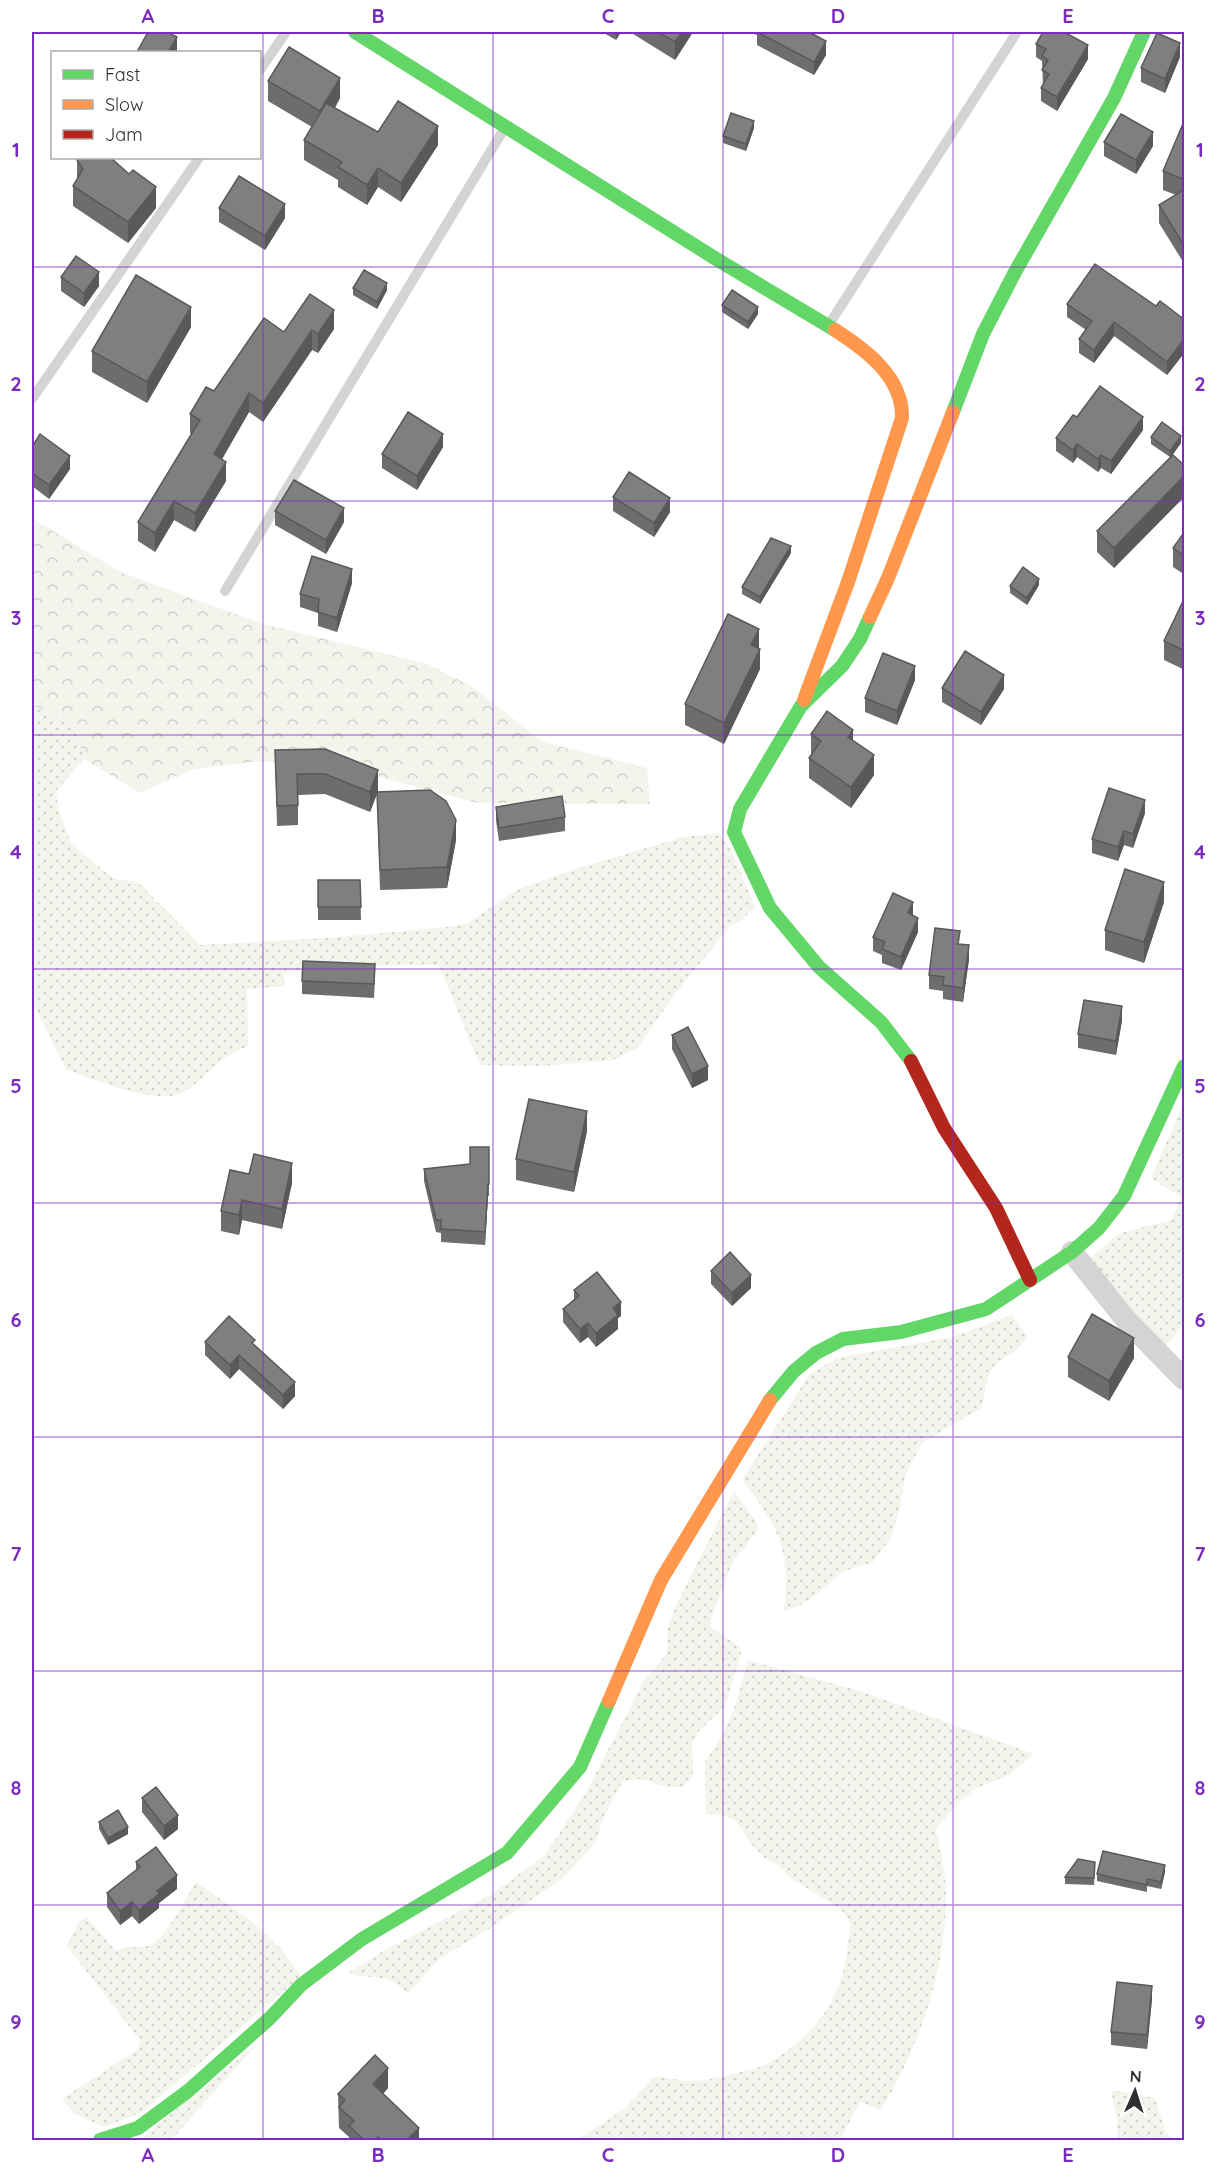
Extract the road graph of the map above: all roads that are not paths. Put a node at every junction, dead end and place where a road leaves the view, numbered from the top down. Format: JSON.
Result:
{"nodes":[{"id":1,"x":286,"y":32,"type":"edge"},
{"id":2,"x":355,"y":32,"type":"edge"},
{"id":3,"x":1017,"y":32,"type":"edge"},
{"id":4,"x":1144,"y":32,"type":"edge"},
{"id":5,"x":261,"y":69,"type":"edge"},
{"id":6,"x":505,"y":126,"type":"junction"},
{"id":7,"x":198,"y":159,"type":"edge"},
{"id":8,"x":829,"y":326,"type":"junction"},
{"id":9,"x":32,"y":399,"type":"edge"},
{"id":10,"x":225,"y":591,"type":"dead end"},
{"id":11,"x":801,"y":706,"type":"junction"},
{"id":12,"x":1185,"y":1066,"type":"edge"},
{"id":13,"x":1072,"y":1252,"type":"junction"},
{"id":14,"x":1030,"y":1280,"type":"junction"},
{"id":15,"x":1185,"y":1378,"type":"edge"},
{"id":16,"x":100,"y":2140,"type":"edge"}],
"edges":[{"from":1,"to":5,"type":"lane"},
{"from":2,"to":6,"type":"street"},
{"from":3,"to":8,"type":"lane"},
{"from":4,"to":11,"type":"street"},
{"from":6,"to":8,"type":"street"},
{"from":6,"to":10,"type":"lane"},
{"from":7,"to":9,"type":"lane"},
{"from":8,"to":11,"type":"street"},
{"from":11,"to":14,"type":"street"},
{"from":12,"to":13,"type":"street"},
{"from":13,"to":14,"type":"street"},
{"from":13,"to":15,"type":"street"},
{"from":14,"to":16,"type":"street"}]}
